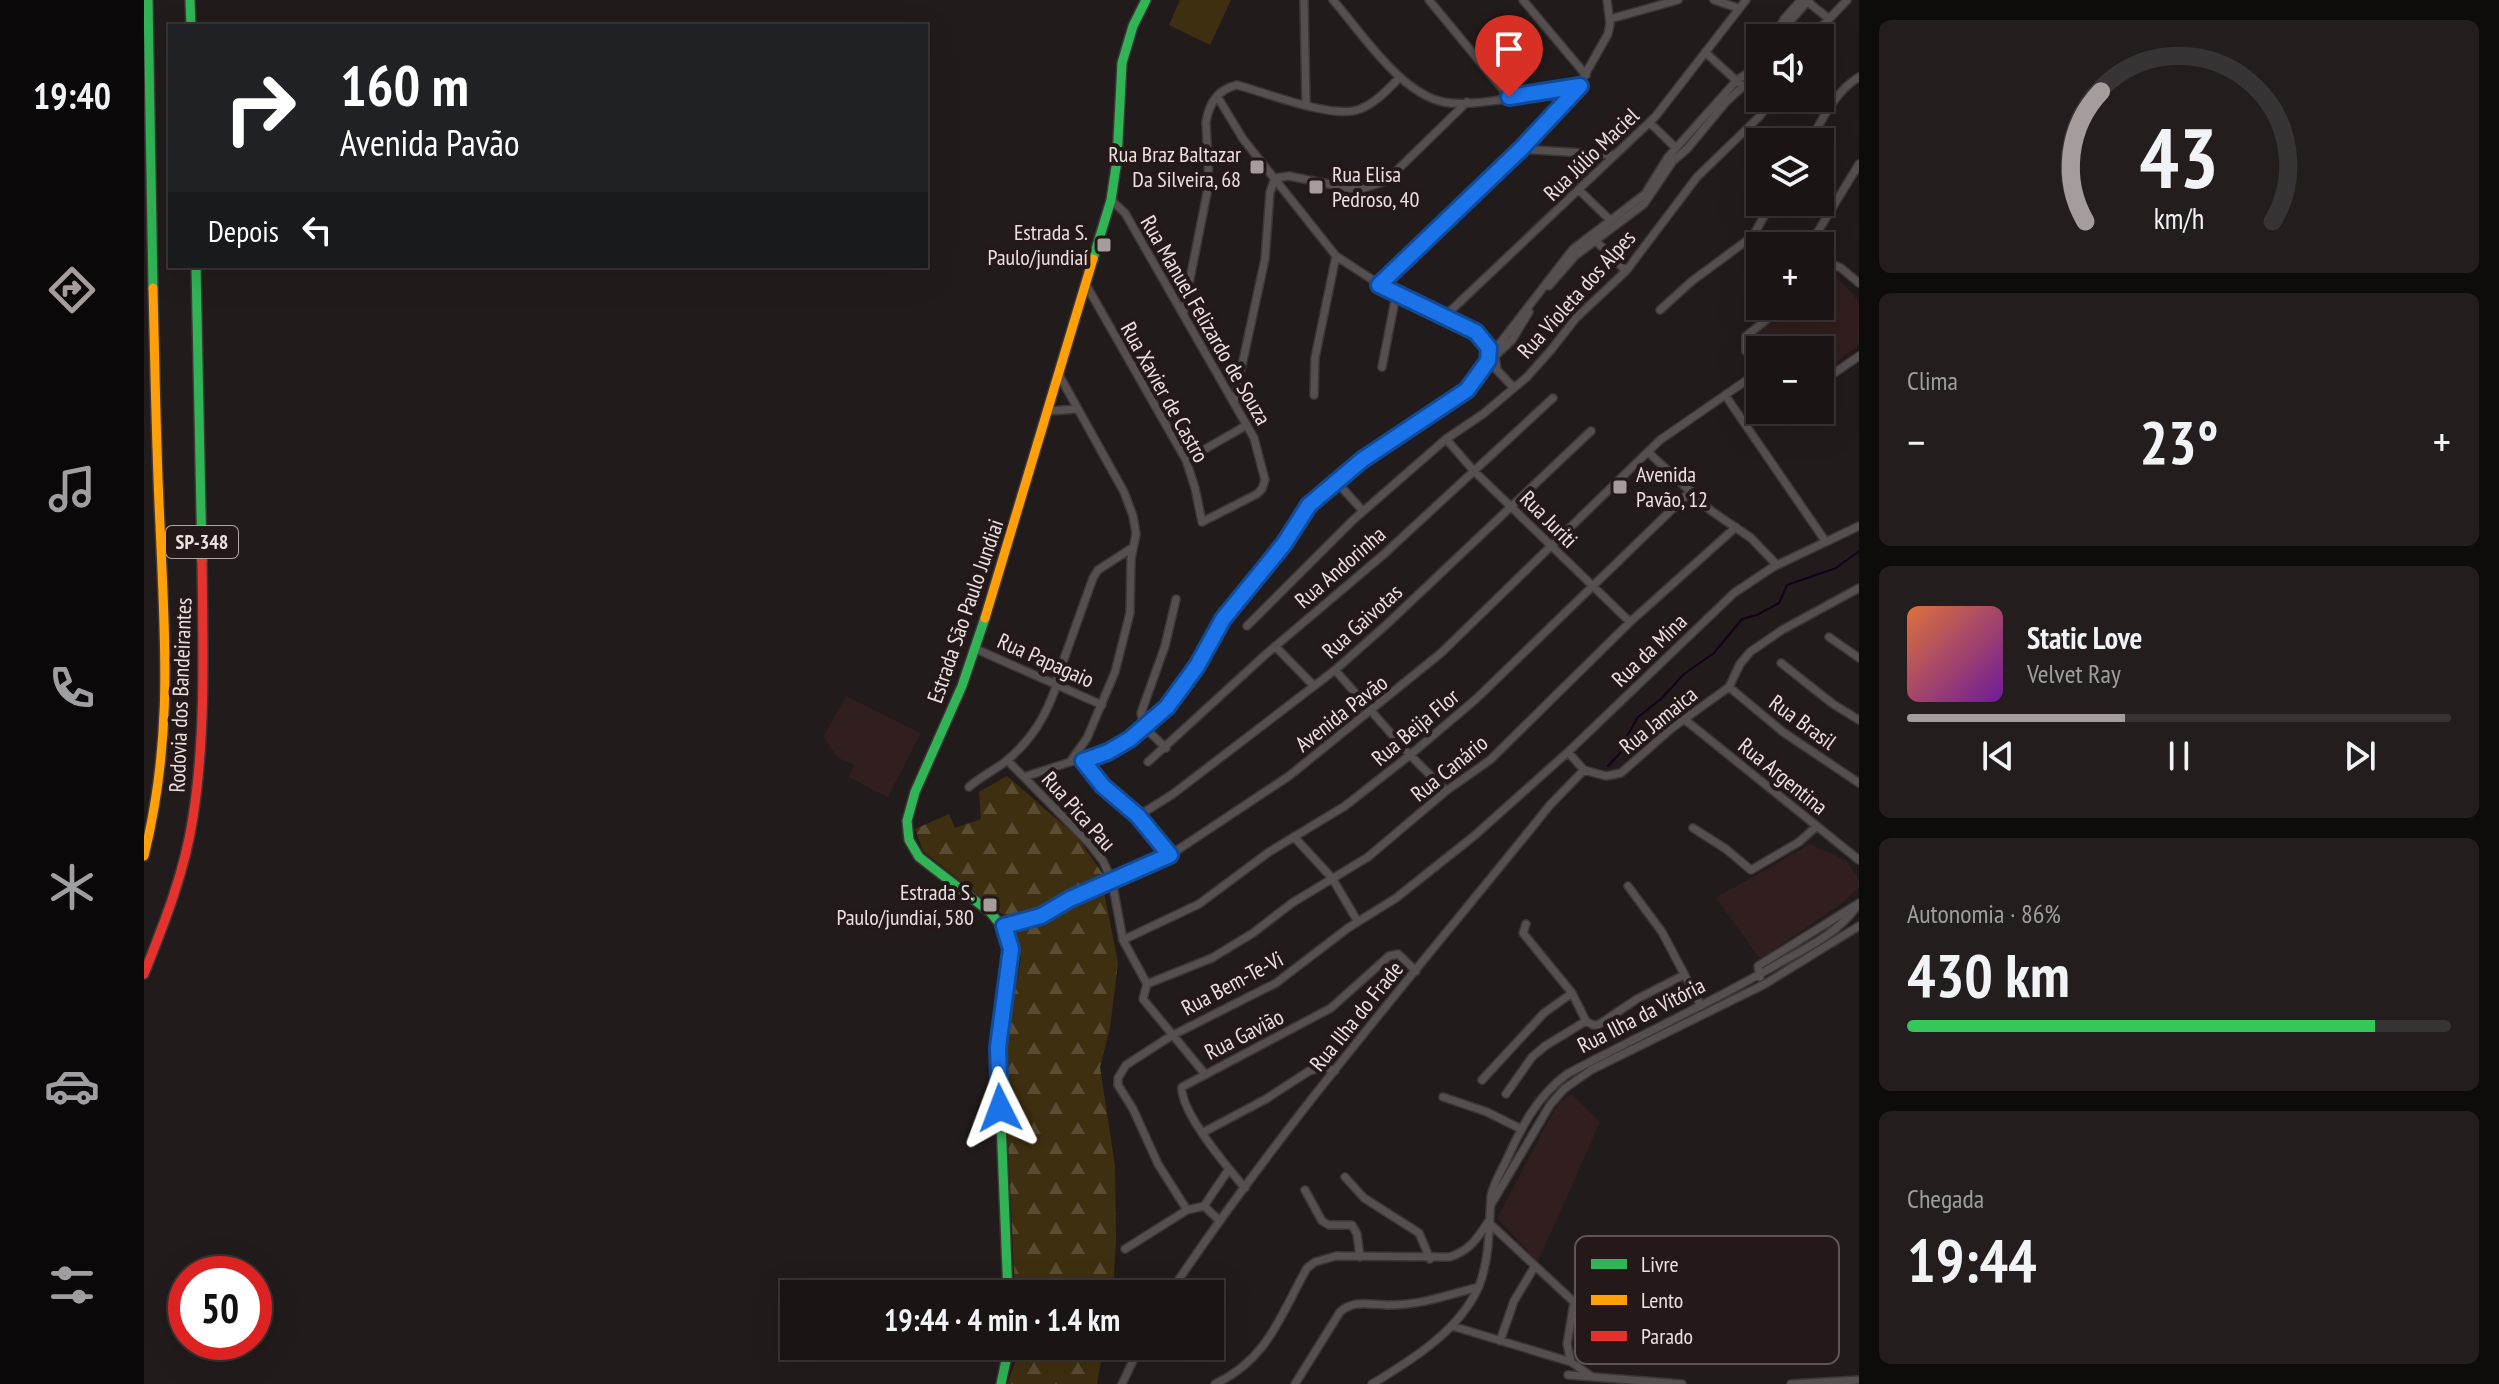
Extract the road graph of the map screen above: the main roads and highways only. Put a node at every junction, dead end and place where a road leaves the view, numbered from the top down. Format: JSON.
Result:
{"nodes":[{"id":1,"x":148,"y":0,"type":"edge"},
{"id":2,"x":190,"y":0,"type":"edge"},
{"id":3,"x":1146,"y":0,"type":"edge"},
{"id":4,"x":191,"y":24,"type":"edge"},
{"id":5,"x":196,"y":268,"type":"edge"},
{"id":6,"x":144,"y":856,"type":"edge"},
{"id":7,"x":144,"y":974,"type":"edge"},
{"id":8,"x":1008,"y":1280,"type":"edge"},
{"id":9,"x":1006,"y":1360,"type":"edge"},
{"id":10,"x":1001,"y":1384,"type":"edge"}],
"edges":[{"from":1,"to":6,"type":"main road","name":"Rodovia dos Bandeirantes","number":"SP-348"},
{"from":2,"to":4,"type":"main road"},
{"from":3,"to":8,"type":"main road","name":"Estrada São Paulo Jundiai"},
{"from":5,"to":7,"type":"main road","name":"Rodovia dos Bandeirantes","number":"SP-348"},
{"from":9,"to":10,"type":"main road"}]}
